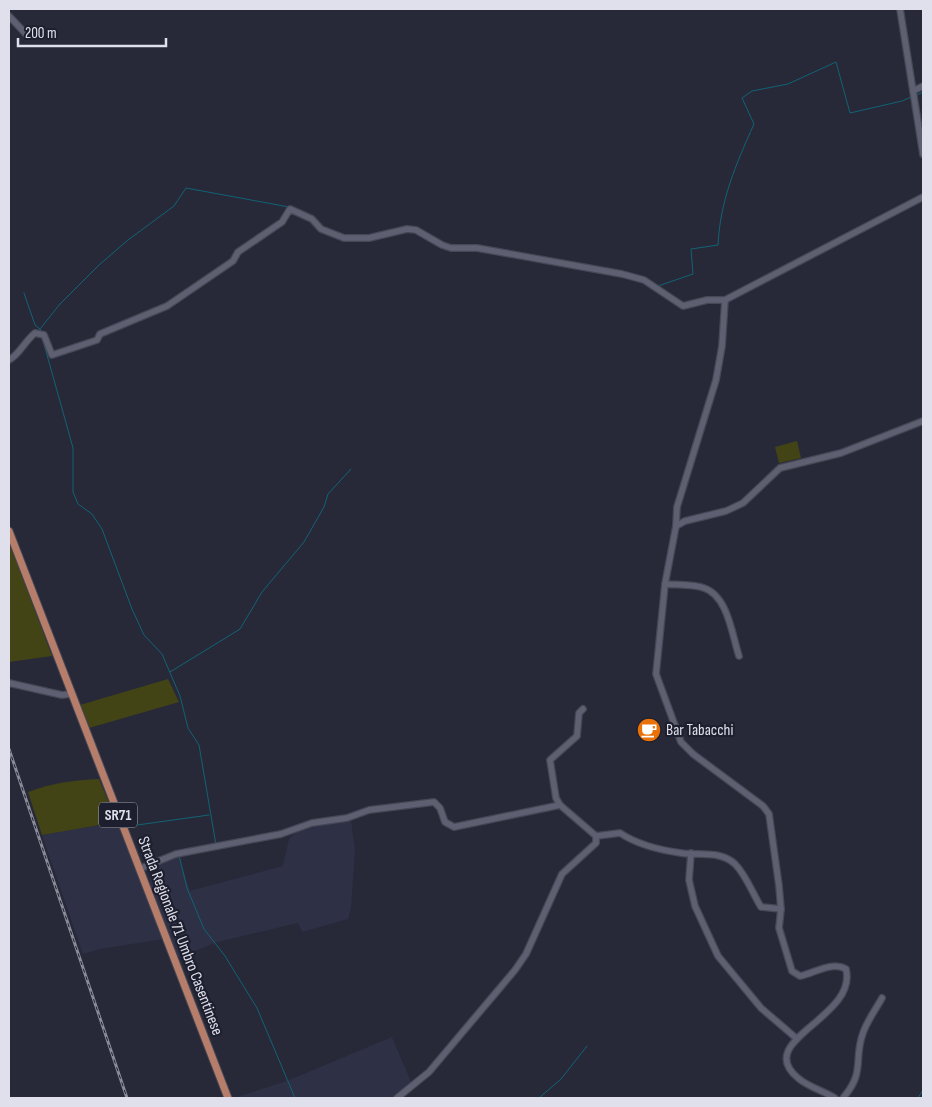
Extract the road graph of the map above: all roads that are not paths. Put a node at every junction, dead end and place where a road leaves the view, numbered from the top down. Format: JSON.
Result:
{"nodes":[{"id":1,"x":900,"y":9,"type":"edge"},
{"id":2,"x":9,"y":16,"type":"edge"},
{"id":3,"x":26,"y":34,"type":"dead end"},
{"id":4,"x":923,"y":86,"type":"edge"},
{"id":5,"x":913,"y":92,"type":"junction"},
{"id":6,"x":923,"y":154,"type":"edge"},
{"id":7,"x":923,"y":197,"type":"edge"},
{"id":8,"x":725,"y":300,"type":"junction"},
{"id":9,"x":9,"y":360,"type":"edge"},
{"id":10,"x":923,"y":420,"type":"edge"},
{"id":11,"x":676,"y":526,"type":"junction"},
{"id":12,"x":9,"y":531,"type":"edge"},
{"id":13,"x":665,"y":584,"type":"junction"},
{"id":14,"x":739,"y":656,"type":"dead end"},
{"id":15,"x":9,"y":683,"type":"edge"},
{"id":16,"x":71,"y":694,"type":"junction"},
{"id":17,"x":583,"y":709,"type":"dead end"},
{"id":18,"x":560,"y":805,"type":"junction"},
{"id":19,"x":596,"y":836,"type":"junction"},
{"id":20,"x":691,"y":853,"type":"junction"},
{"id":21,"x":139,"y":869,"type":"junction"},
{"id":22,"x":781,"y":909,"type":"junction"},
{"id":23,"x":882,"y":998,"type":"dead end"},
{"id":24,"x":796,"y":1038,"type":"junction"},
{"id":25,"x":228,"y":1098,"type":"edge"},
{"id":26,"x":397,"y":1098,"type":"edge"},
{"id":27,"x":835,"y":1098,"type":"edge"},
{"id":28,"x":843,"y":1098,"type":"edge"}],
"edges":[{"from":1,"to":5,"type":"street"},
{"from":2,"to":3,"type":"street"},
{"from":4,"to":5,"type":"street"},
{"from":5,"to":6,"type":"street"},
{"from":7,"to":8,"type":"street"},
{"from":8,"to":9,"type":"street"},
{"from":8,"to":11,"type":"street"},
{"from":10,"to":11,"type":"street"},
{"from":11,"to":13,"type":"street"},
{"from":12,"to":16,"type":"main road","name":"Strada Regionale 71 Umbro Casentinese","number":"SR71"},
{"from":13,"to":14,"type":"street"},
{"from":13,"to":22,"type":"street"},
{"from":15,"to":16,"type":"street"},
{"from":16,"to":21,"type":"main road","name":"Strada Regionale 71 Umbro Casentinese","number":"SR71"},
{"from":17,"to":18,"type":"street"},
{"from":18,"to":19,"type":"street"},
{"from":18,"to":21,"type":"street"},
{"from":19,"to":20,"type":"street"},
{"from":19,"to":26,"type":"street"},
{"from":20,"to":22,"type":"street"},
{"from":20,"to":24,"type":"street"},
{"from":21,"to":25,"type":"main road","name":"Strada Regionale 71 Umbro Casentinese","number":"SR71"},
{"from":22,"to":24,"type":"street"},
{"from":23,"to":28,"type":"street"},
{"from":24,"to":27,"type":"street"}]}
